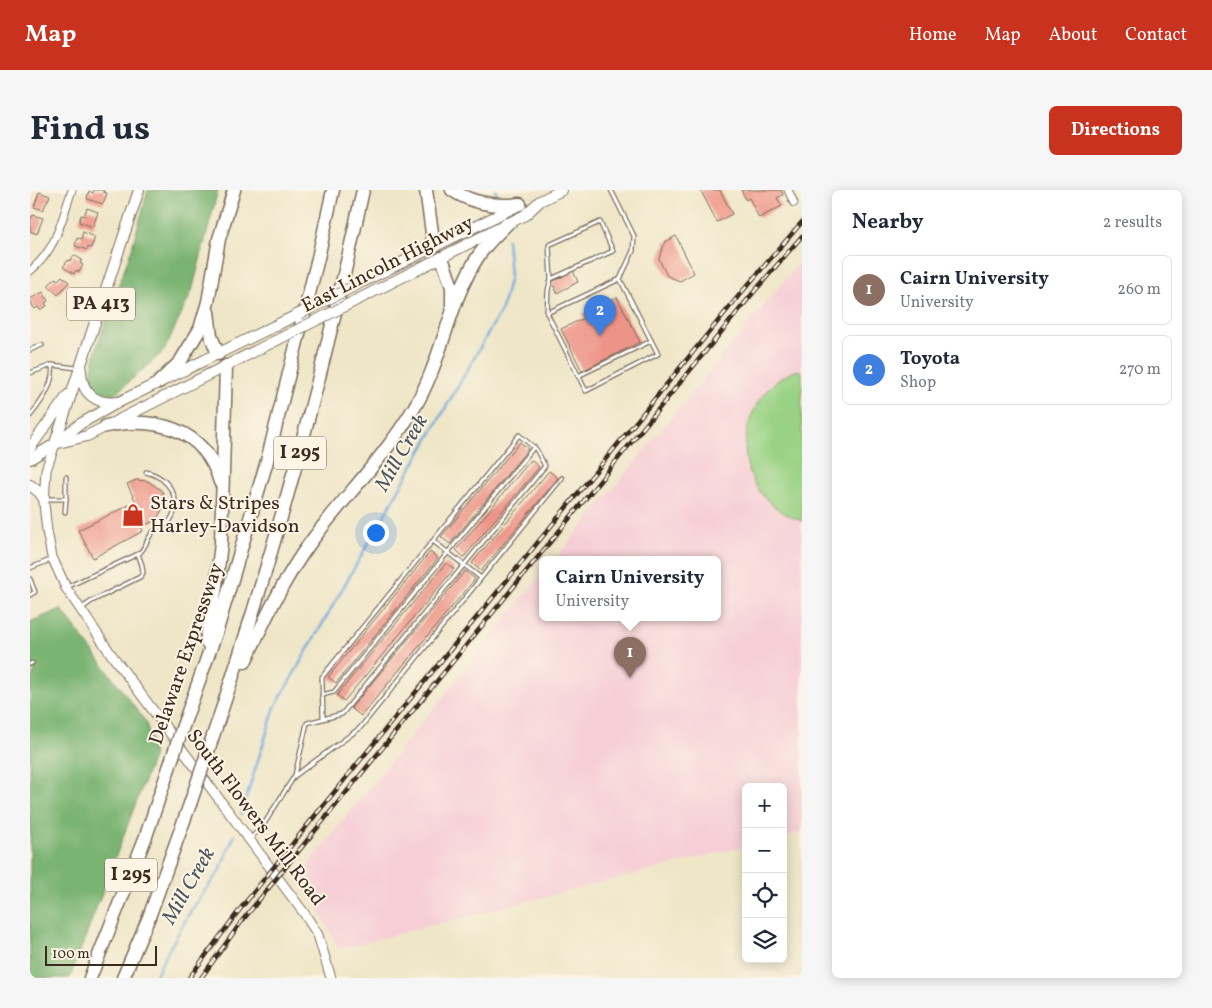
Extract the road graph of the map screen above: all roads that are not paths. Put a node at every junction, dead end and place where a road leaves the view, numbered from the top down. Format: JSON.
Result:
{"nodes":[{"id":1,"x":72,"y":190,"type":"edge"},
{"id":2,"x":139,"y":190,"type":"edge"},
{"id":3,"x":234,"y":190,"type":"edge"},
{"id":4,"x":333,"y":190,"type":"edge"},
{"id":5,"x":363,"y":190,"type":"edge"},
{"id":6,"x":426,"y":190,"type":"edge"},
{"id":7,"x":452,"y":190,"type":"edge"},
{"id":8,"x":562,"y":190,"type":"edge"},
{"id":9,"x":611,"y":190,"type":"edge"},
{"id":10,"x":788,"y":190,"type":"edge"},
{"id":11,"x":540,"y":201,"type":"junction"},
{"id":12,"x":794,"y":203,"type":"dead end"},
{"id":13,"x":520,"y":204,"type":"junction"},
{"id":14,"x":507,"y":224,"type":"junction"},
{"id":15,"x":434,"y":246,"type":"junction"},
{"id":16,"x":442,"y":258,"type":"junction"},
{"id":17,"x":30,"y":270,"type":"edge"},
{"id":18,"x":551,"y":279,"type":"junction"},
{"id":19,"x":620,"y":279,"type":"junction"},
{"id":20,"x":208,"y":302,"type":"junction"},
{"id":21,"x":547,"y":313,"type":"junction"},
{"id":22,"x":452,"y":316,"type":"junction"},
{"id":23,"x":651,"y":341,"type":"junction"},
{"id":24,"x":42,"y":345,"type":"dead end"},
{"id":25,"x":30,"y":350,"type":"edge"},
{"id":26,"x":218,"y":354,"type":"junction"},
{"id":27,"x":52,"y":365,"type":"junction"},
{"id":28,"x":226,"y":366,"type":"junction"},
{"id":29,"x":81,"y":368,"type":"junction"},
{"id":30,"x":30,"y":373,"type":"edge"},
{"id":31,"x":578,"y":376,"type":"junction"},
{"id":32,"x":76,"y":381,"type":"junction"},
{"id":33,"x":159,"y":382,"type":"junction"},
{"id":34,"x":120,"y":402,"type":"junction"},
{"id":35,"x":30,"y":416,"type":"edge"},
{"id":36,"x":106,"y":426,"type":"junction"},
{"id":37,"x":55,"y":444,"type":"junction"},
{"id":38,"x":534,"y":447,"type":"junction"},
{"id":39,"x":30,"y":448,"type":"edge"},
{"id":40,"x":30,"y":459,"type":"edge"},
{"id":41,"x":146,"y":472,"type":"dead end"},
{"id":42,"x":66,"y":477,"type":"dead end"},
{"id":43,"x":562,"y":478,"type":"dead end"},
{"id":44,"x":30,"y":485,"type":"edge"},
{"id":45,"x":223,"y":494,"type":"junction"},
{"id":46,"x":66,"y":498,"type":"junction"},
{"id":47,"x":44,"y":499,"type":"junction"},
{"id":48,"x":66,"y":512,"type":"dead end"},
{"id":49,"x":433,"y":541,"type":"junction"},
{"id":50,"x":448,"y":552,"type":"junction"},
{"id":51,"x":138,"y":554,"type":"junction"},
{"id":52,"x":53,"y":559,"type":"junction"},
{"id":53,"x":463,"y":564,"type":"junction"},
{"id":54,"x":30,"y":568,"type":"edge"},
{"id":55,"x":481,"y":578,"type":"junction"},
{"id":56,"x":30,"y":579,"type":"edge"},
{"id":57,"x":66,"y":588,"type":"junction"},
{"id":58,"x":30,"y":595,"type":"edge"},
{"id":59,"x":80,"y":609,"type":"junction"},
{"id":60,"x":200,"y":673,"type":"junction"},
{"id":61,"x":322,"y":695,"type":"junction"},
{"id":62,"x":221,"y":712,"type":"junction"},
{"id":63,"x":323,"y":719,"type":"junction"},
{"id":64,"x":296,"y":775,"type":"junction"},
{"id":65,"x":248,"y":840,"type":"junction"},
{"id":66,"x":90,"y":978,"type":"edge"},
{"id":67,"x":123,"y":978,"type":"edge"},
{"id":68,"x":331,"y":978,"type":"edge"}],
"edges":[{"from":1,"to":17,"type":"street"},
{"from":2,"to":29,"type":"main road","number":"PA 413"},
{"from":3,"to":20,"type":"highway"},
{"from":4,"to":60,"type":"highway","name":"Delaware Expressway","number":"I 295"},
{"from":5,"to":62,"type":"highway","number":"I 295"},
{"from":6,"to":15,"type":"highway"},
{"from":7,"to":13,"type":"highway"},
{"from":8,"to":11,"type":"main road"},
{"from":9,"to":19,"type":"lane"},
{"from":10,"to":12,"type":"street"},
{"from":11,"to":13,"type":"main road","name":"East Lincoln Highway"},
{"from":11,"to":14,"type":"main road","name":"East Lincoln Highway"},
{"from":13,"to":15,"type":"main road","name":"East Lincoln Highway"},
{"from":14,"to":16,"type":"main road","name":"East Lincoln Highway"},
{"from":14,"to":22,"type":"highway"},
{"from":15,"to":16,"type":"main road"},
{"from":15,"to":26,"type":"main road","name":"East Lincoln Highway","bridge":true},
{"from":16,"to":22,"type":"highway"},
{"from":16,"to":28,"type":"main road","name":"East Lincoln Highway","bridge":true},
{"from":18,"to":18,"type":"lane"},
{"from":18,"to":21,"type":"lane"},
{"from":19,"to":21,"type":"lane"},
{"from":19,"to":23,"type":"lane"},
{"from":20,"to":26,"type":"highway"},
{"from":20,"to":33,"type":"highway"},
{"from":21,"to":31,"type":"lane"},
{"from":22,"to":62,"type":"highway"},
{"from":23,"to":31,"type":"lane"},
{"from":23,"to":31,"type":"lane"},
{"from":24,"to":25,"type":"lane"},
{"from":26,"to":28,"type":"main road"},
{"from":26,"to":33,"type":"main road","name":"East Lincoln Highway"},
{"from":27,"to":29,"type":"lane"},
{"from":27,"to":30,"type":"lane"},
{"from":27,"to":35,"type":"lane"},
{"from":28,"to":36,"type":"main road","name":"East Lincoln Highway"},
{"from":28,"to":45,"type":"highway"},
{"from":29,"to":32,"type":"main road","number":"PA 413"},
{"from":29,"to":34,"type":"main road"},
{"from":32,"to":37,"type":"main road","number":"PA 413"},
{"from":32,"to":39,"type":"main road"},
{"from":33,"to":34,"type":"main road","name":"East Lincoln Highway"},
{"from":34,"to":37,"type":"main road","name":"East Lincoln Highway"},
{"from":36,"to":37,"type":"main road","name":"East Lincoln Highway"},
{"from":36,"to":45,"type":"highway"},
{"from":37,"to":40,"type":"main road"},
{"from":37,"to":47,"type":"main road","name":"South Flowers Mill Road"},
{"from":38,"to":49,"type":"lane"},
{"from":38,"to":50,"type":"lane"},
{"from":38,"to":53,"type":"lane"},
{"from":41,"to":51,"type":"lane"},
{"from":42,"to":46,"type":"lane"},
{"from":43,"to":55,"type":"lane"},
{"from":44,"to":47,"type":"main road"},
{"from":45,"to":60,"type":"highway"},
{"from":46,"to":47,"type":"lane"},
{"from":46,"to":48,"type":"lane"},
{"from":47,"to":52,"type":"main road","name":"South Flowers Mill Road"},
{"from":49,"to":50,"type":"lane"},
{"from":49,"to":61,"type":"lane"},
{"from":50,"to":53,"type":"lane"},
{"from":50,"to":61,"type":"lane"},
{"from":51,"to":57,"type":"lane"},
{"from":51,"to":59,"type":"lane"},
{"from":52,"to":54,"type":"lane"},
{"from":52,"to":57,"type":"main road","name":"South Flowers Mill Road"},
{"from":53,"to":55,"type":"lane"},
{"from":53,"to":63,"type":"lane"},
{"from":55,"to":64,"type":"lane"},
{"from":56,"to":58,"type":"lane"},
{"from":57,"to":59,"type":"main road","name":"South Flowers Mill Road"},
{"from":59,"to":65,"type":"main road","name":"South Flowers Mill Road"},
{"from":60,"to":66,"type":"highway","name":"Delaware Expressway","number":"I 295","bridge":true},
{"from":61,"to":63,"type":"lane"},
{"from":62,"to":67,"type":"highway","number":"I 295","bridge":true},
{"from":63,"to":64,"type":"lane"},
{"from":64,"to":65,"type":"lane"},
{"from":65,"to":68,"type":"main road","name":"South Flowers Mill Road"}]}
